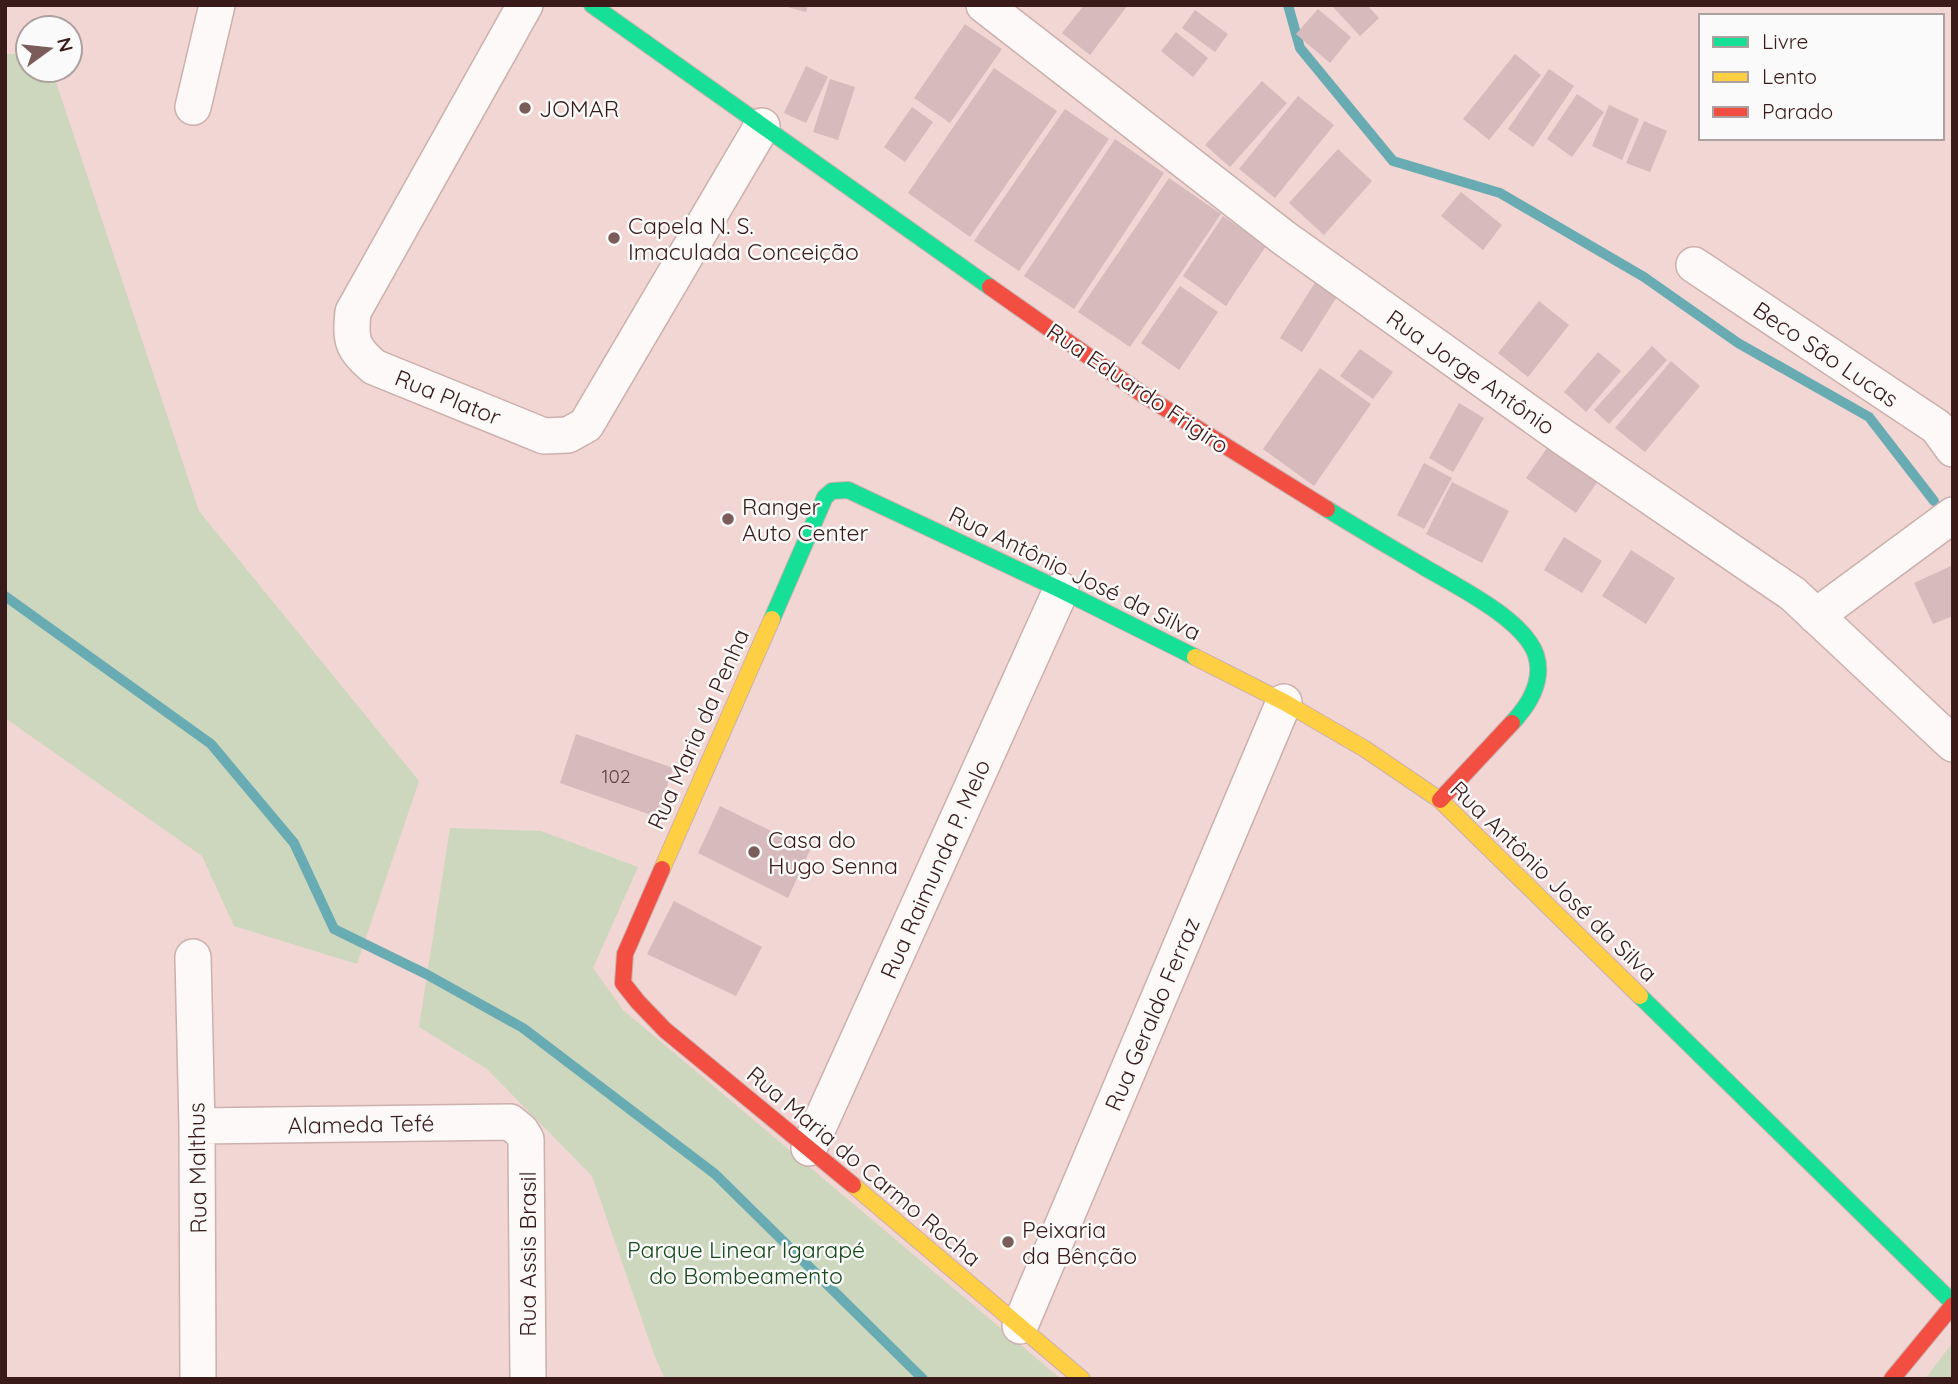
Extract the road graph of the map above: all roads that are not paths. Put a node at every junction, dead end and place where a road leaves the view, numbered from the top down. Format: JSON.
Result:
{"nodes":[{"id":1,"x":217,"y":5,"type":"edge"},
{"id":2,"x":525,"y":5,"type":"edge"},
{"id":3,"x":592,"y":5,"type":"edge"},
{"id":4,"x":984,"y":5,"type":"edge"},
{"id":5,"x":193,"y":107,"type":"dead end"},
{"id":6,"x":762,"y":127,"type":"junction"},
{"id":7,"x":1694,"y":265,"type":"dead end"},
{"id":8,"x":1953,"y":449,"type":"edge"},
{"id":9,"x":825,"y":497,"type":"joint"},
{"id":10,"x":1953,"y":515,"type":"edge"},
{"id":11,"x":1061,"y":590,"type":"junction"},
{"id":12,"x":1816,"y":616,"type":"junction"},
{"id":13,"x":1284,"y":702,"type":"junction"},
{"id":14,"x":1953,"y":744,"type":"edge"},
{"id":15,"x":1440,"y":800,"type":"junction"},
{"id":16,"x":192,"y":957,"type":"dead end"},
{"id":17,"x":623,"y":983,"type":"joint"},
{"id":18,"x":197,"y":1126,"type":"junction"},
{"id":19,"x":521,"y":1131,"type":"joint"},
{"id":20,"x":809,"y":1148,"type":"junction"},
{"id":21,"x":1953,"y":1304,"type":"edge"},
{"id":22,"x":1020,"y":1326,"type":"junction"},
{"id":23,"x":198,"y":1379,"type":"edge"},
{"id":24,"x":528,"y":1379,"type":"edge"},
{"id":25,"x":1082,"y":1379,"type":"edge"},
{"id":26,"x":1892,"y":1379,"type":"edge"}],
"edges":[{"from":1,"to":5,"type":"street"},
{"from":2,"to":6,"type":"street","name":"Rua Plator"},
{"from":3,"to":6,"type":"main road","name":"Rua Eduardo Frigiro"},
{"from":4,"to":12,"type":"street","name":"Rua Jorge Antônio"},
{"from":6,"to":15,"type":"main road","name":"Rua Eduardo Frigiro"},
{"from":7,"to":8,"type":"street","name":"Beco São Lucas"},
{"from":9,"to":11,"type":"main road","name":"Rua Antônio José da Silva"},
{"from":9,"to":17,"type":"main road","name":"Rua Maria da Penha"},
{"from":10,"to":12,"type":"street"},
{"from":11,"to":13,"type":"main road","name":"Rua Antônio José da Silva"},
{"from":11,"to":20,"type":"street","name":"Rua Raimunda P. Melo"},
{"from":12,"to":14,"type":"street","name":"Rua Jorge Antônio"},
{"from":13,"to":15,"type":"main road","name":"Rua Antônio José da Silva"},
{"from":13,"to":22,"type":"street","name":"Rua Geraldo Ferraz"},
{"from":15,"to":21,"type":"main road","name":"Rua Antônio José da Silva"},
{"from":16,"to":18,"type":"street","name":"Rua Malthus"},
{"from":17,"to":20,"type":"main road","name":"Rua Maria do Carmo Rocha"},
{"from":18,"to":19,"type":"street","name":"Alameda Tefé"},
{"from":18,"to":23,"type":"street","name":"Rua Malthus"},
{"from":19,"to":24,"type":"street","name":"Rua Assis Brasil"},
{"from":20,"to":22,"type":"main road","name":"Rua Maria do Carmo Rocha"},
{"from":21,"to":26,"type":"main road"},
{"from":22,"to":25,"type":"main road","name":"Rua Maria do Carmo Rocha"}]}
